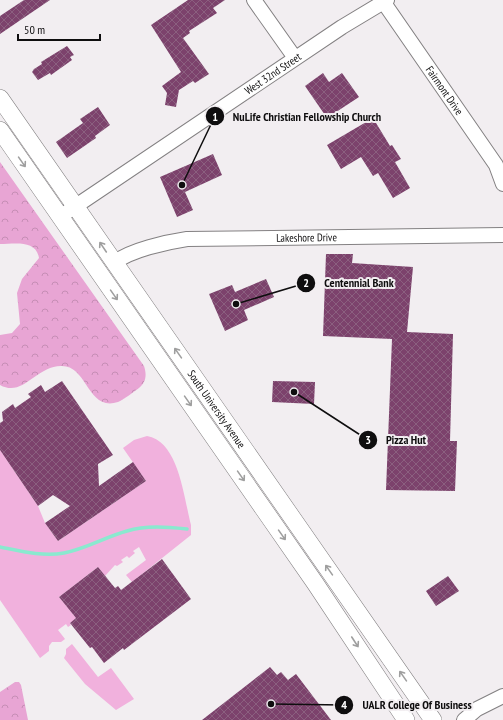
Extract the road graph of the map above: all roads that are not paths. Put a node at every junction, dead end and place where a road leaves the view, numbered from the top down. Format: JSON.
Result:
{"nodes":[{"id":1,"x":254,"y":0,"type":"edge"},
{"id":2,"x":384,"y":1,"type":"edge"},
{"id":3,"x":295,"y":58,"type":"junction"},
{"id":4,"x":0,"y":98,"type":"edge"},
{"id":5,"x":0,"y":130,"type":"edge"},
{"id":6,"x":503,"y":184,"type":"edge"},
{"id":7,"x":75,"y":206,"type":"junction"},
{"id":8,"x":60,"y":216,"type":"junction"},
{"id":9,"x":503,"y":235,"type":"edge"},
{"id":10,"x":114,"y":263,"type":"junction"},
{"id":11,"x":503,"y":696,"type":"edge"},
{"id":12,"x":406,"y":720,"type":"edge"},
{"id":13,"x":433,"y":720,"type":"edge"},
{"id":14,"x":464,"y":720,"type":"edge"}],
"edges":[{"from":1,"to":3,"type":"street"},
{"from":2,"to":3,"type":"street","name":"West 32nd Street"},
{"from":2,"to":6,"type":"street","name":"Fairmont Drive"},
{"from":3,"to":7,"type":"street","name":"West 32nd Street"},
{"from":4,"to":7,"type":"main road","name":"South University Avenue"},
{"from":5,"to":8,"type":"main road","name":"South University Avenue","one_way":true},
{"from":7,"to":8,"type":"street","name":"West 32nd Street"},
{"from":10,"to":7,"type":"main road","name":"South University Avenue","one_way":true},
{"from":8,"to":12,"type":"main road","name":"South University Avenue","one_way":true},
{"from":9,"to":10,"type":"street","name":"Lakeshore Drive"},
{"from":13,"to":10,"type":"main road","name":"South University Avenue","one_way":true},
{"from":11,"to":14,"type":"street"}]}
